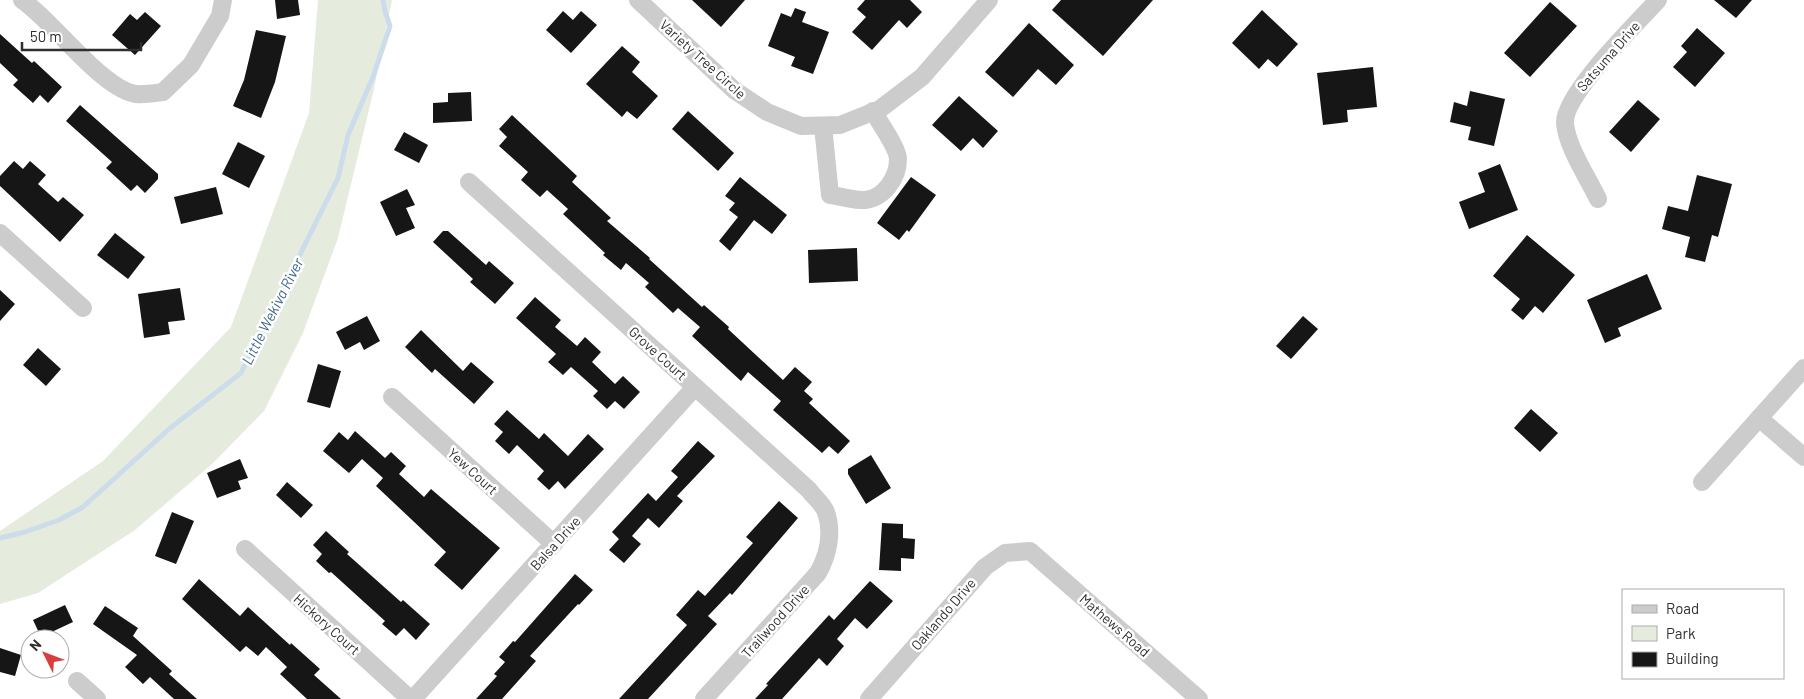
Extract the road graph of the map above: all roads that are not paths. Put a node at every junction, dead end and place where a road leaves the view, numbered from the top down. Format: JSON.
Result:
{"nodes":[{"id":1,"x":22,"y":0,"type":"edge"},
{"id":2,"x":223,"y":0,"type":"edge"},
{"id":3,"x":638,"y":0,"type":"edge"},
{"id":4,"x":989,"y":0,"type":"edge"},
{"id":5,"x":1658,"y":0,"type":"edge"},
{"id":6,"x":873,"y":111,"type":"junction"},
{"id":7,"x":823,"y":126,"type":"junction"},
{"id":8,"x":470,"y":182,"type":"dead end"},
{"id":9,"x":1598,"y":199,"type":"dead end"},
{"id":10,"x":0,"y":233,"type":"edge"},
{"id":11,"x":83,"y":308,"type":"dead end"},
{"id":12,"x":1804,"y":368,"type":"edge"},
{"id":13,"x":695,"y":387,"type":"junction"},
{"id":14,"x":392,"y":397,"type":"dead end"},
{"id":15,"x":1759,"y":418,"type":"junction"},
{"id":16,"x":1804,"y":457,"type":"edge"},
{"id":17,"x":1702,"y":482,"type":"dead end"},
{"id":18,"x":830,"y":534,"type":"joint"},
{"id":19,"x":554,"y":544,"type":"junction"},
{"id":20,"x":245,"y":549,"type":"dead end"},
{"id":21,"x":1030,"y":551,"type":"joint"},
{"id":22,"x":77,"y":682,"type":"dead end"},
{"id":23,"x":97,"y":699,"type":"edge"},
{"id":24,"x":412,"y":699,"type":"edge"},
{"id":25,"x":704,"y":699,"type":"edge"},
{"id":26,"x":869,"y":699,"type":"edge"},
{"id":27,"x":1199,"y":699,"type":"edge"}],
"edges":[{"from":1,"to":2,"type":"street"},
{"from":3,"to":7,"type":"street","name":"Variety Tree Circle"},
{"from":4,"to":6,"type":"street","name":"Variety Tree Circle"},
{"from":5,"to":9,"type":"street","name":"Satsuma Drive"},
{"from":6,"to":7,"type":"street","name":"Variety Tree Circle"},
{"from":6,"to":7,"type":"street"},
{"from":8,"to":13,"type":"street","name":"Grove Court"},
{"from":10,"to":11,"type":"street"},
{"from":12,"to":15,"type":"street"},
{"from":13,"to":18,"type":"street","name":"Grove Court"},
{"from":13,"to":19,"type":"street","name":"Balsa Drive"},
{"from":14,"to":19,"type":"street","name":"Yew Court"},
{"from":15,"to":16,"type":"street"},
{"from":15,"to":17,"type":"street"},
{"from":18,"to":25,"type":"street","name":"Trailwood Drive"},
{"from":19,"to":24,"type":"street","name":"Balsa Drive"},
{"from":20,"to":24,"type":"street","name":"Hickory Court"},
{"from":21,"to":26,"type":"street","name":"Oaklando Drive"},
{"from":21,"to":27,"type":"street","name":"Mathews Road"},
{"from":22,"to":23,"type":"street"}]}
